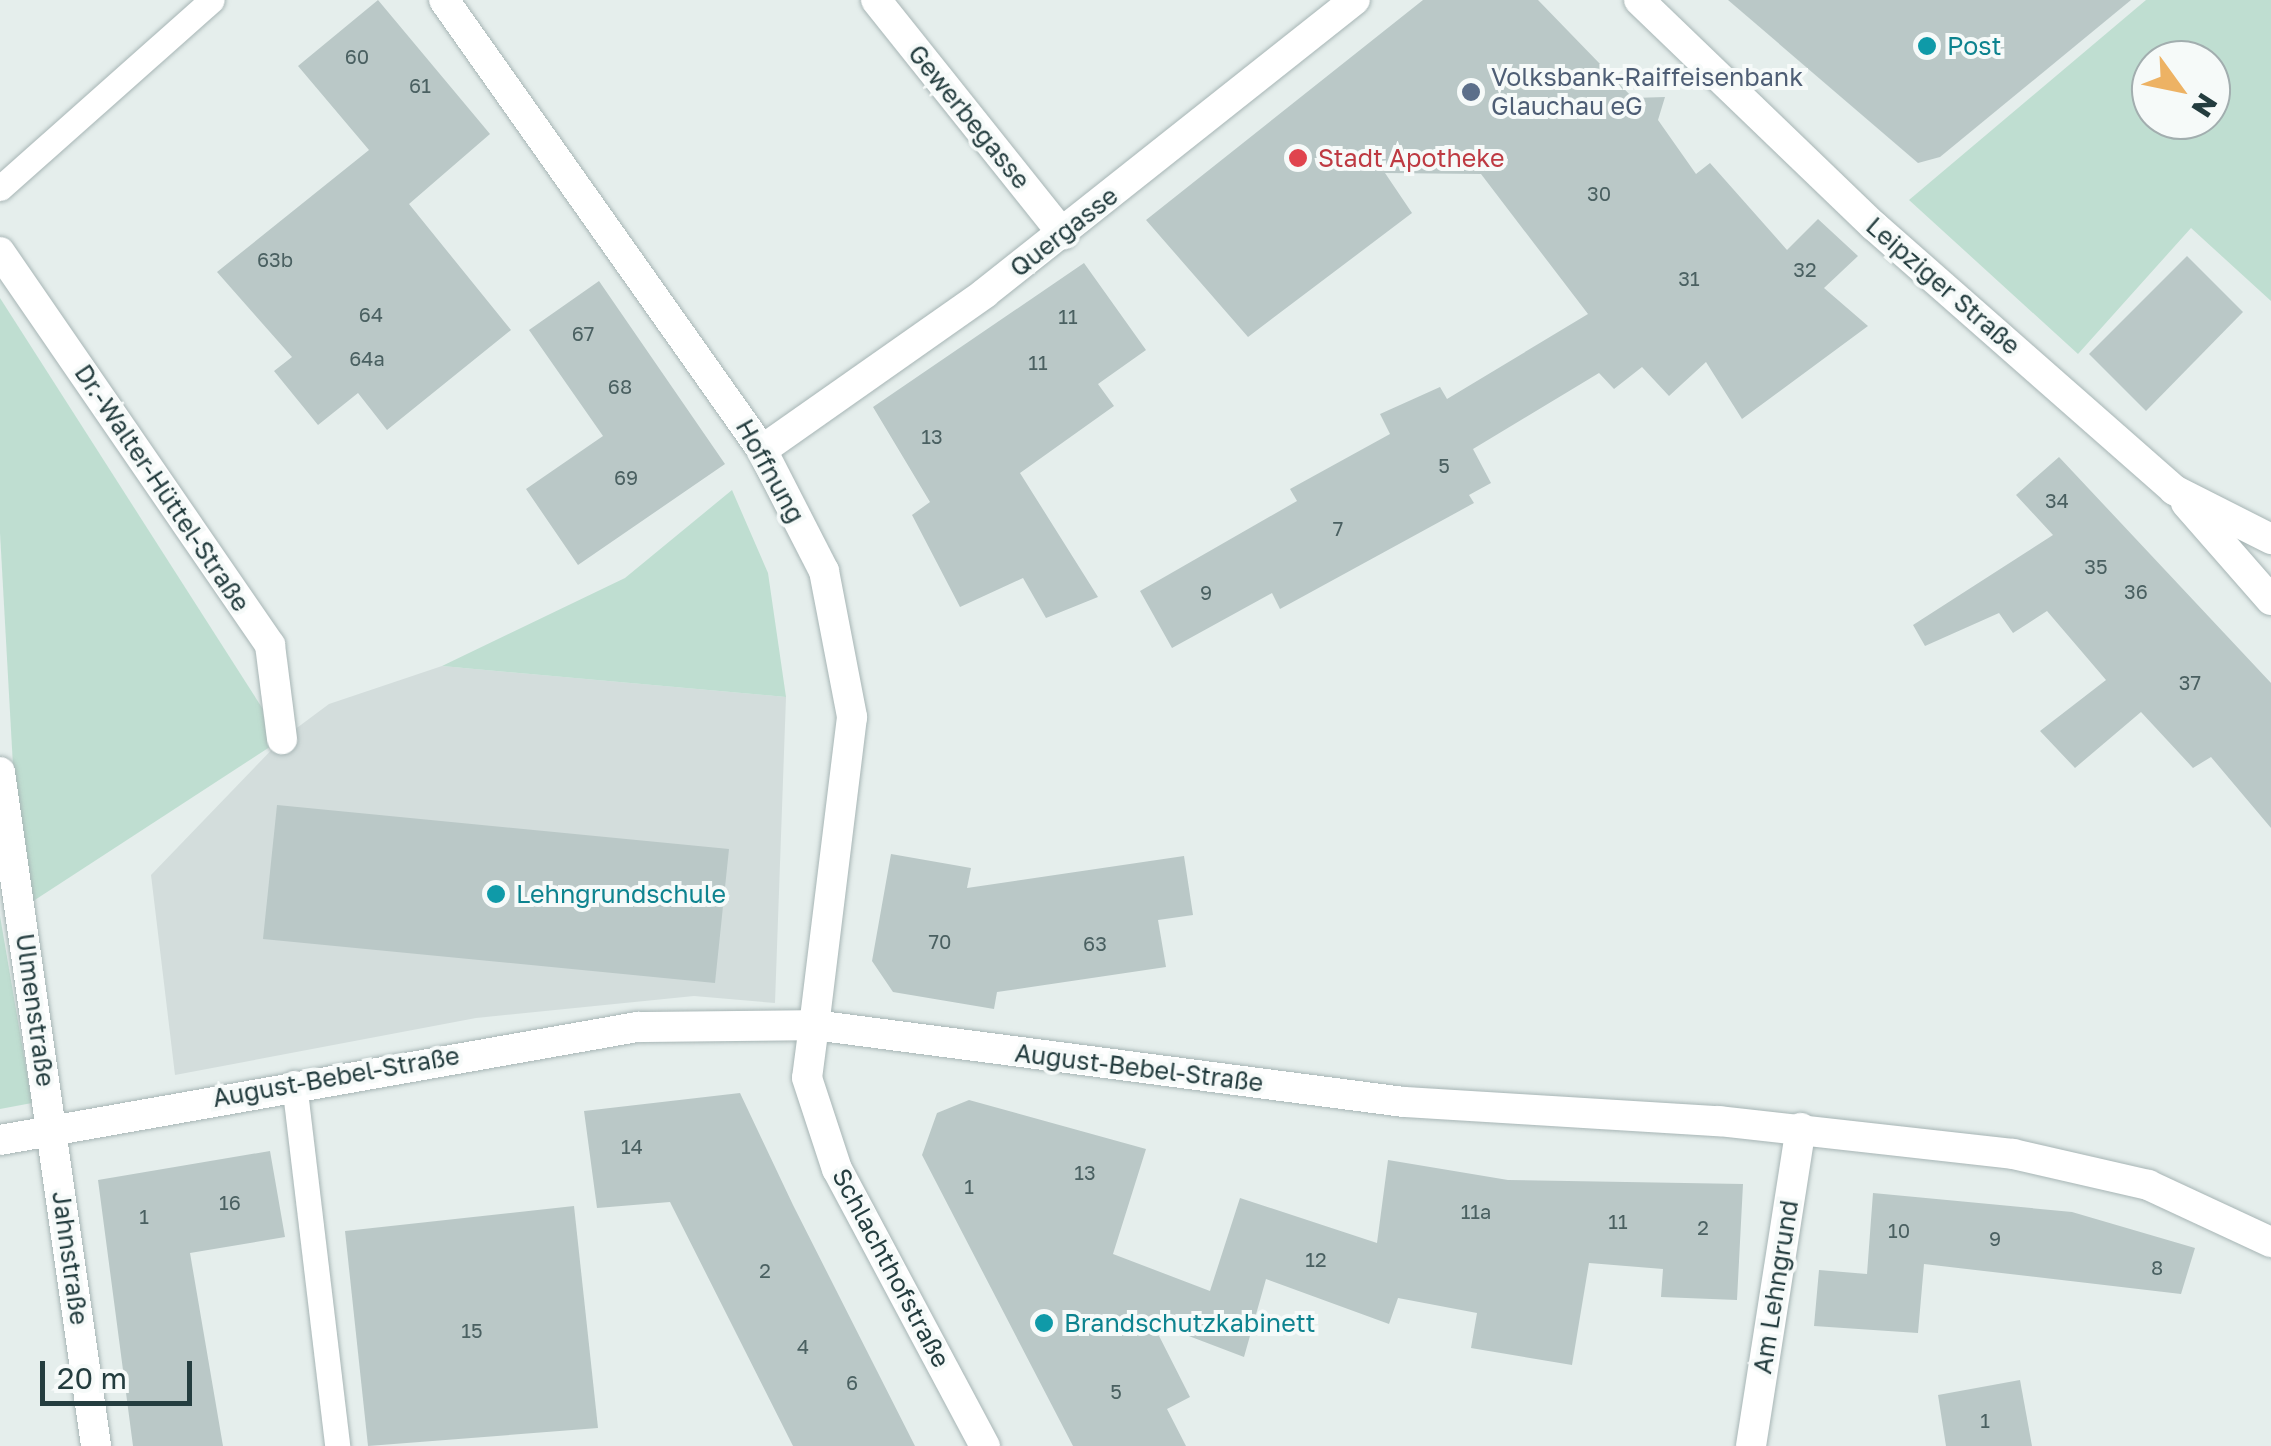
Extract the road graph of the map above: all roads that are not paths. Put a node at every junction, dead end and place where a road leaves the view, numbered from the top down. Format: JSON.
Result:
{"nodes":[{"id":1,"x":212,"y":0,"type":"edge"},
{"id":2,"x":444,"y":0,"type":"edge"},
{"id":3,"x":876,"y":0,"type":"edge"},
{"id":4,"x":1355,"y":0,"type":"edge"},
{"id":5,"x":1639,"y":0,"type":"edge"},
{"id":6,"x":0,"y":188,"type":"edge"},
{"id":7,"x":1064,"y":234,"type":"junction"},
{"id":8,"x":0,"y":252,"type":"edge"},
{"id":9,"x":762,"y":450,"type":"junction"},
{"id":10,"x":2174,"y":490,"type":"junction"},
{"id":11,"x":2271,"y":539,"type":"edge"},
{"id":12,"x":2271,"y":600,"type":"edge"},
{"id":13,"x":282,"y":739,"type":"dead end"},
{"id":14,"x":0,"y":772,"type":"edge"},
{"id":15,"x":814,"y":1026,"type":"junction"},
{"id":16,"x":294,"y":1083,"type":"junction"},
{"id":17,"x":1801,"y":1128,"type":"junction"},
{"id":18,"x":52,"y":1130,"type":"junction"},
{"id":19,"x":0,"y":1140,"type":"edge"},
{"id":20,"x":2271,"y":1242,"type":"edge"},
{"id":21,"x":96,"y":1446,"type":"edge"},
{"id":22,"x":337,"y":1446,"type":"edge"},
{"id":23,"x":984,"y":1446,"type":"edge"},
{"id":24,"x":1751,"y":1446,"type":"edge"}],
"edges":[{"from":1,"to":6,"type":"lane"},
{"from":2,"to":9,"type":"street","name":"Hoffnung"},
{"from":3,"to":7,"type":"street","name":"Gewerbegasse"},
{"from":4,"to":7,"type":"street","name":"Quergasse"},
{"from":5,"to":10,"type":"street","name":"Leipziger Straße"},
{"from":7,"to":9,"type":"street","name":"Quergasse"},
{"from":8,"to":13,"type":"street","name":"Dr.-Walter-Hüttel-Straße"},
{"from":9,"to":15,"type":"street","name":"Hoffnung"},
{"from":10,"to":11,"type":"street","name":"Leipziger Straße"},
{"from":10,"to":12,"type":"street"},
{"from":14,"to":18,"type":"street","name":"Ulmenstraße"},
{"from":15,"to":16,"type":"street","name":"August-Bebel-Straße"},
{"from":15,"to":17,"type":"street","name":"August-Bebel-Straße"},
{"from":15,"to":23,"type":"street","name":"Schlachthofstraße"},
{"from":16,"to":18,"type":"street","name":"August-Bebel-Straße"},
{"from":16,"to":22,"type":"lane"},
{"from":17,"to":20,"type":"street","name":"August-Bebel-Straße"},
{"from":17,"to":24,"type":"street","name":"Am Lehngrund"},
{"from":18,"to":19,"type":"street","name":"August-Bebel-Straße"},
{"from":18,"to":21,"type":"street","name":"Jahnstraße"}]}
